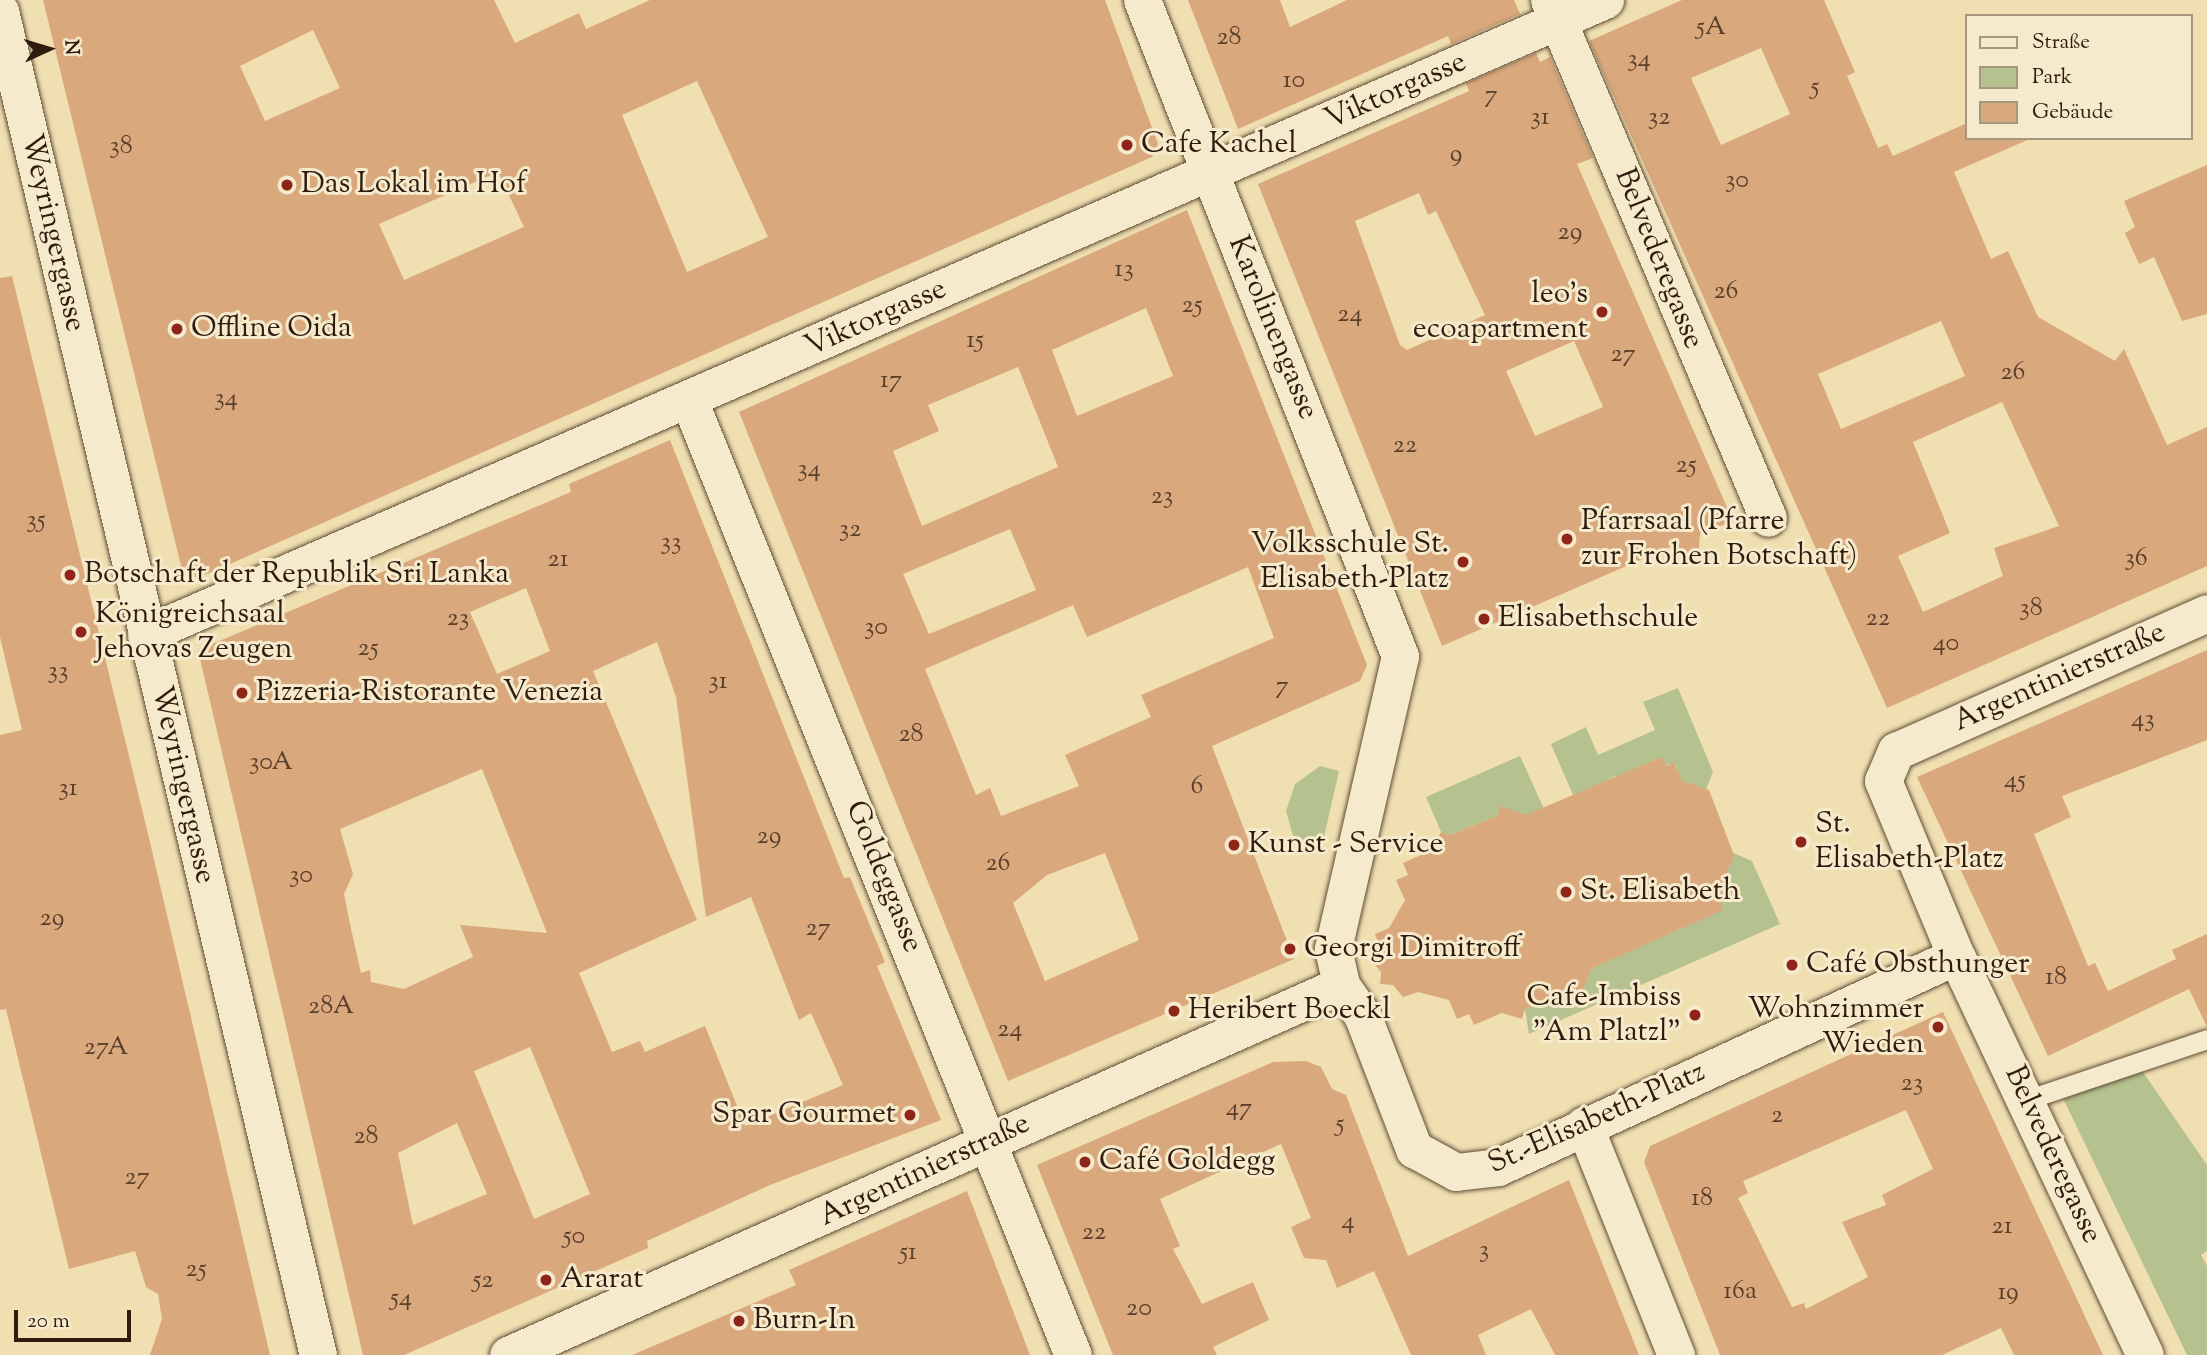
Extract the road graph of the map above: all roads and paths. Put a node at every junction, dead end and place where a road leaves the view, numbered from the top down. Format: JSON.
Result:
{"nodes":[{"id":1,"x":1142,"y":0,"type":"edge"},
{"id":2,"x":1605,"y":0,"type":"edge"},
{"id":3,"x":0,"y":10,"type":"edge"},
{"id":4,"x":1554,"y":10,"type":"edge"},
{"id":5,"x":1210,"y":173,"type":"junction"},
{"id":6,"x":689,"y":400,"type":"junction"},
{"id":7,"x":1768,"y":518,"type":"dead end"},
{"id":8,"x":2207,"y":613,"type":"edge"},
{"id":9,"x":146,"y":634,"type":"junction"},
{"id":10,"x":1400,"y":656,"type":"joint"},
{"id":11,"x":1956,"y":956,"type":"junction"},
{"id":12,"x":1341,"y":985,"type":"junction"},
{"id":13,"x":2207,"y":1039,"type":"edge"},
{"id":14,"x":2026,"y":1100,"type":"junction"},
{"id":15,"x":1584,"y":1125,"type":"junction"},
{"id":16,"x":990,"y":1142,"type":"junction"},
{"id":17,"x":318,"y":1355,"type":"edge"},
{"id":18,"x":508,"y":1355,"type":"edge"},
{"id":19,"x":1073,"y":1355,"type":"edge"},
{"id":20,"x":1676,"y":1355,"type":"edge"},
{"id":21,"x":2145,"y":1355,"type":"edge"}],
"edges":[{"from":1,"to":5,"type":"street","name":"Karolinengasse"},
{"from":2,"to":4,"type":"street","name":"Viktorgasse"},
{"from":3,"to":9,"type":"street","name":"Weyringergasse"},
{"from":4,"to":5,"type":"street","name":"Viktorgasse"},
{"from":4,"to":7,"type":"street","name":"Belvederegasse"},
{"from":5,"to":6,"type":"street","name":"Viktorgasse"},
{"from":5,"to":10,"type":"street","name":"Karolinengasse"},
{"from":6,"to":9,"type":"street","name":"Viktorgasse"},
{"from":6,"to":16,"type":"street","name":"Goldeggasse"},
{"from":8,"to":11,"type":"street","name":"Argentinierstraße"},
{"from":9,"to":17,"type":"street","name":"Weyringergasse"},
{"from":10,"to":12,"type":"street","name":"St.-Elisabeth-Platz"},
{"from":11,"to":14,"type":"street","name":"Belvederegasse"},
{"from":11,"to":15,"type":"street","name":"St.-Elisabeth-Platz"},
{"from":12,"to":15,"type":"street","name":"St.-Elisabeth-Platz"},
{"from":12,"to":16,"type":"street","name":"Argentinierstraße"},
{"from":13,"to":14,"type":"lane"},
{"from":14,"to":21,"type":"street","name":"Belvederegasse"},
{"from":15,"to":20,"type":"street"},
{"from":16,"to":18,"type":"street","name":"Argentinierstraße"},
{"from":16,"to":19,"type":"street","name":"Goldeggasse"}]}
